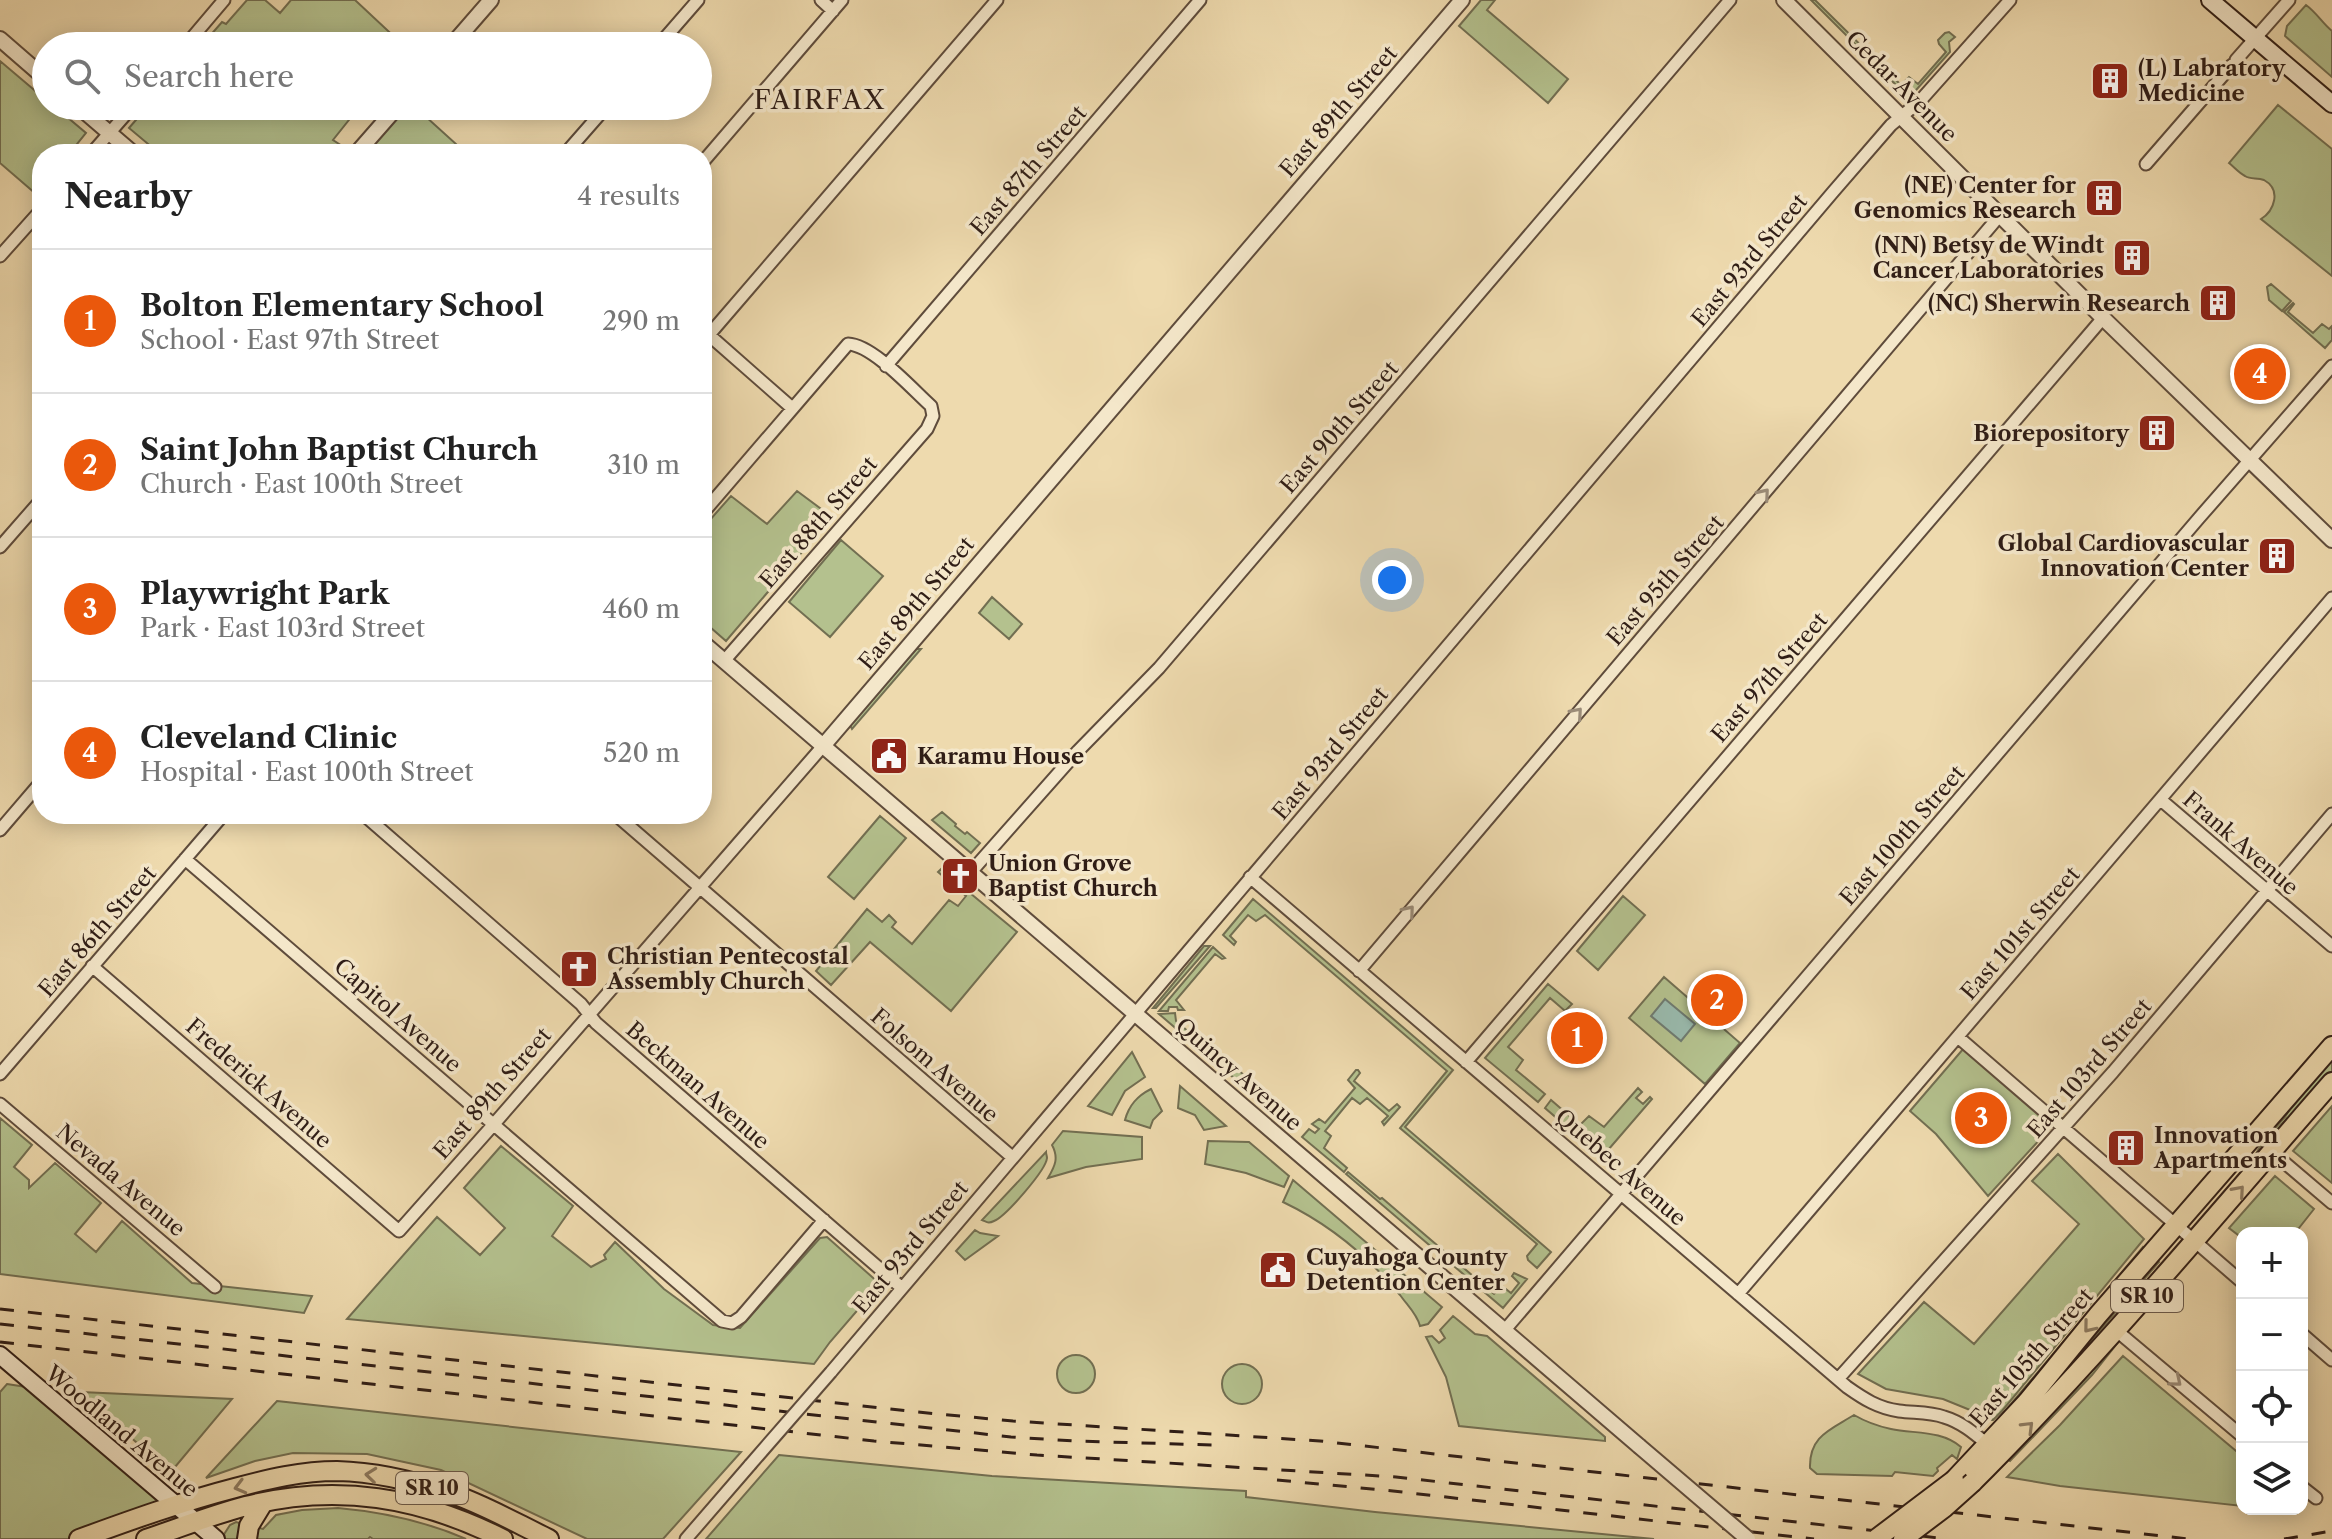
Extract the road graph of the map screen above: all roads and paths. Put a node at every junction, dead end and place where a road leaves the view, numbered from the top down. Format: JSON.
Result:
{"nodes":[{"id":1,"x":224,"y":0,"type":"edge"},
{"id":2,"x":491,"y":0,"type":"edge"},
{"id":3,"x":698,"y":0,"type":"edge"},
{"id":4,"x":821,"y":0,"type":"edge"},
{"id":5,"x":842,"y":0,"type":"edge"},
{"id":6,"x":997,"y":0,"type":"edge"},
{"id":7,"x":1200,"y":0,"type":"edge"},
{"id":8,"x":1462,"y":0,"type":"edge"},
{"id":9,"x":1730,"y":0,"type":"edge"},
{"id":10,"x":1784,"y":0,"type":"edge"},
{"id":11,"x":2010,"y":0,"type":"edge"},
{"id":12,"x":2210,"y":0,"type":"edge"},
{"id":13,"x":2289,"y":0,"type":"edge"},
{"id":14,"x":833,"y":11,"type":"junction"},
{"id":15,"x":197,"y":32,"type":"edge"},
{"id":16,"x":463,"y":32,"type":"edge"},
{"id":17,"x":670,"y":32,"type":"edge"},
{"id":18,"x":2255,"y":38,"type":"junction"},
{"id":19,"x":0,"y":39,"type":"edge"},
{"id":20,"x":32,"y":67,"type":"edge"},
{"id":21,"x":2332,"y":104,"type":"edge"},
{"id":22,"x":1902,"y":116,"type":"junction"},
{"id":23,"x":95,"y":120,"type":"edge"},
{"id":24,"x":121,"y":120,"type":"edge"},
{"id":25,"x":386,"y":120,"type":"edge"},
{"id":26,"x":595,"y":120,"type":"edge"},
{"id":27,"x":110,"y":133,"type":"junction"},
{"id":28,"x":100,"y":144,"type":"edge"},
{"id":29,"x":123,"y":144,"type":"edge"},
{"id":30,"x":365,"y":144,"type":"edge"},
{"id":31,"x":574,"y":144,"type":"edge"},
{"id":32,"x":712,"y":151,"type":"edge"},
{"id":33,"x":2146,"y":164,"type":"dead end"},
{"id":34,"x":2001,"y":214,"type":"junction"},
{"id":35,"x":32,"y":220,"type":"edge"},
{"id":36,"x":0,"y":256,"type":"edge"},
{"id":37,"x":2103,"y":318,"type":"junction"},
{"id":38,"x":712,"y":331,"type":"edge"},
{"id":39,"x":712,"y":345,"type":"edge"},
{"id":40,"x":886,"y":366,"type":"junction"},
{"id":41,"x":2332,"y":366,"type":"edge"},
{"id":42,"x":792,"y":408,"type":"junction"},
{"id":43,"x":2250,"y":460,"type":"junction"},
{"id":44,"x":712,"y":502,"type":"edge"},
{"id":45,"x":32,"y":510,"type":"edge"},
{"id":46,"x":2332,"y":540,"type":"edge"},
{"id":47,"x":0,"y":547,"type":"edge"},
{"id":48,"x":2332,"y":598,"type":"edge"},
{"id":49,"x":712,"y":651,"type":"edge"},
{"id":50,"x":724,"y":661,"type":"junction"},
{"id":51,"x":823,"y":746,"type":"junction"},
{"id":52,"x":32,"y":793,"type":"edge"},
{"id":53,"x":2161,"y":800,"type":"junction"},
{"id":54,"x":2332,"y":814,"type":"edge"},
{"id":55,"x":215,"y":824,"type":"edge"},
{"id":56,"x":374,"y":824,"type":"edge"},
{"id":57,"x":627,"y":824,"type":"edge"},
{"id":58,"x":0,"y":830,"type":"edge"},
{"id":59,"x":185,"y":859,"type":"junction"},
{"id":60,"x":970,"y":873,"type":"junction"},
{"id":61,"x":1250,"y":877,"type":"junction"},
{"id":62,"x":699,"y":887,"type":"junction"},
{"id":63,"x":2267,"y":892,"type":"junction"},
{"id":64,"x":2332,"y":946,"type":"edge"},
{"id":65,"x":92,"y":966,"type":"junction"},
{"id":66,"x":1359,"y":971,"type":"junction"},
{"id":67,"x":589,"y":1014,"type":"junction"},
{"id":68,"x":1135,"y":1015,"type":"junction"},
{"id":69,"x":1958,"y":1037,"type":"junction"},
{"id":70,"x":2332,"y":1046,"type":"edge"},
{"id":71,"x":1466,"y":1062,"type":"junction"},
{"id":72,"x":0,"y":1074,"type":"edge"},
{"id":73,"x":2332,"y":1082,"type":"edge"},
{"id":74,"x":0,"y":1104,"type":"edge"},
{"id":75,"x":494,"y":1124,"type":"junction"},
{"id":76,"x":2063,"y":1128,"type":"junction"},
{"id":77,"x":2272,"y":1152,"type":"junction"},
{"id":78,"x":1012,"y":1157,"type":"junction"},
{"id":79,"x":1621,"y":1194,"type":"junction"},
{"id":80,"x":2332,"y":1203,"type":"edge"},
{"id":81,"x":824,"y":1220,"type":"junction"},
{"id":82,"x":2177,"y":1226,"type":"junction"},
{"id":83,"x":399,"y":1231,"type":"joint"},
{"id":84,"x":2195,"y":1241,"type":"junction"},
{"id":85,"x":2236,"y":1277,"type":"edge"},
{"id":86,"x":215,"y":1287,"type":"dead end"},
{"id":87,"x":902,"y":1288,"type":"junction"},
{"id":88,"x":1738,"y":1294,"type":"junction"},
{"id":89,"x":1504,"y":1331,"type":"junction"},
{"id":90,"x":2117,"y":1331,"type":"junction"},
{"id":91,"x":2308,"y":1339,"type":"edge"},
{"id":92,"x":0,"y":1355,"type":"edge"},
{"id":93,"x":2332,"y":1360,"type":"edge"},
{"id":94,"x":1838,"y":1379,"type":"junction"},
{"id":95,"x":2236,"y":1431,"type":"edge"},
{"id":96,"x":1987,"y":1444,"type":"junction"},
{"id":97,"x":2308,"y":1492,"type":"edge"},
{"id":98,"x":2316,"y":1498,"type":"dead end"},
{"id":99,"x":263,"y":1503,"type":"junction"},
{"id":100,"x":174,"y":1504,"type":"junction"},
{"id":101,"x":196,"y":1522,"type":"junction"},
{"id":102,"x":79,"y":1539,"type":"edge"},
{"id":103,"x":146,"y":1539,"type":"edge"},
{"id":104,"x":216,"y":1539,"type":"edge"},
{"id":105,"x":247,"y":1539,"type":"edge"},
{"id":106,"x":503,"y":1539,"type":"edge"},
{"id":107,"x":549,"y":1539,"type":"edge"},
{"id":108,"x":686,"y":1539,"type":"edge"},
{"id":109,"x":1748,"y":1539,"type":"edge"},
{"id":110,"x":1876,"y":1539,"type":"edge"},
{"id":111,"x":1903,"y":1539,"type":"edge"}],
"edges":[{"from":1,"to":15,"type":"street"},
{"from":2,"to":16,"type":"street"},
{"from":3,"to":17,"type":"street"},
{"from":4,"to":14,"type":"street"},
{"from":5,"to":14,"type":"street"},
{"from":6,"to":38,"type":"street"},
{"from":7,"to":40,"type":"street","name":"East 87th Street"},
{"from":8,"to":51,"type":"street","name":"East 89th Street"},
{"from":9,"to":60,"type":"street","name":"East 90th Street"},
{"from":10,"to":22,"type":"street","name":"Cedar Avenue"},
{"from":11,"to":22,"type":"street","name":"East 93rd Street"},
{"from":12,"to":18,"type":"main road"},
{"from":13,"to":18,"type":"street"},
{"from":14,"to":32,"type":"street"},
{"from":18,"to":21,"type":"main road"},
{"from":18,"to":33,"type":"street"},
{"from":19,"to":20,"type":"street"},
{"from":22,"to":34,"type":"street","name":"Cedar Avenue"},
{"from":22,"to":61,"type":"street","name":"East 93rd Street"},
{"from":23,"to":27,"type":"street"},
{"from":24,"to":27,"type":"street"},
{"from":25,"to":30,"type":"street"},
{"from":26,"to":31,"type":"street"},
{"from":27,"to":28,"type":"street"},
{"from":27,"to":29,"type":"street"},
{"from":34,"to":37,"type":"street","name":"Cedar Avenue"},
{"from":66,"to":34,"type":"street","name":"East 95th Street","one_way":true},
{"from":35,"to":36,"type":"street"},
{"from":37,"to":43,"type":"street","name":"Cedar Avenue"},
{"from":37,"to":71,"type":"street","name":"East 97th Street"},
{"from":39,"to":42,"type":"street"},
{"from":40,"to":42,"type":"street"},
{"from":40,"to":50,"type":"street","name":"East 88th Street"},
{"from":41,"to":43,"type":"street","name":"East 100th Street"},
{"from":42,"to":44,"type":"street"},
{"from":43,"to":46,"type":"street","name":"Cedar Avenue"},
{"from":43,"to":79,"type":"street","name":"East 100th Street"},
{"from":45,"to":47,"type":"street"},
{"from":48,"to":53,"type":"street","name":"East 101st Street"},
{"from":49,"to":50,"type":"street","name":"Quincy Avenue"},
{"from":50,"to":51,"type":"street","name":"Quincy Avenue"},
{"from":51,"to":60,"type":"street","name":"Quincy Avenue"},
{"from":51,"to":62,"type":"street","name":"East 89th Street"},
{"from":52,"to":58,"type":"street"},
{"from":53,"to":63,"type":"street","name":"Frank Avenue"},
{"from":53,"to":69,"type":"street","name":"East 101st Street"},
{"from":54,"to":63,"type":"street","name":"East 103rd Street"},
{"from":55,"to":59,"type":"street","name":"East 86th Street"},
{"from":56,"to":67,"type":"street","name":"Beckman Avenue"},
{"from":57,"to":62,"type":"street","name":"Folsom Avenue"},
{"from":59,"to":65,"type":"street","name":"East 86th Street"},
{"from":59,"to":75,"type":"street","name":"Capitol Avenue"},
{"from":60,"to":68,"type":"street","name":"Quincy Avenue"},
{"from":61,"to":66,"type":"street","name":"Quebec Avenue"},
{"from":61,"to":68,"type":"street","name":"East 93rd Street"},
{"from":62,"to":67,"type":"street","name":"East 89th Street"},
{"from":62,"to":78,"type":"street","name":"Folsom Avenue"},
{"from":63,"to":64,"type":"street","name":"Frank Avenue"},
{"from":63,"to":76,"type":"street","name":"East 103rd Street"},
{"from":65,"to":72,"type":"street","name":"East 86th Street"},
{"from":65,"to":83,"type":"street","name":"Frederick Avenue"},
{"from":66,"to":71,"type":"street","name":"Quebec Avenue"},
{"from":67,"to":75,"type":"street","name":"East 89th Street"},
{"from":67,"to":81,"type":"street","name":"Beckman Avenue"},
{"from":68,"to":78,"type":"street","name":"East 93rd Street"},
{"from":68,"to":89,"type":"street","name":"Quincy Avenue"},
{"from":69,"to":76,"type":"street"},
{"from":69,"to":88,"type":"street","name":"East 101st Street"},
{"from":70,"to":82,"type":"main road","name":"East 105th Street","number":"SR 10"},
{"from":71,"to":79,"type":"street","name":"Quebec Avenue"},
{"from":73,"to":77,"type":"main road","name":"East 105th Street","number":"SR 10"},
{"from":74,"to":86,"type":"street","name":"Nevada Avenue"},
{"from":75,"to":81,"type":"street","name":"Capitol Avenue"},
{"from":75,"to":83,"type":"street","name":"East 89th Street"},
{"from":76,"to":82,"type":"street"},
{"from":76,"to":94,"type":"street","name":"East 103rd Street"},
{"from":77,"to":80,"type":"street"},
{"from":84,"to":77,"type":"main road","name":"East 105th Street","number":"SR 10","one_way":true},
{"from":78,"to":87,"type":"street","name":"East 93rd Street"},
{"from":79,"to":88,"type":"street","name":"Quebec Avenue"},
{"from":79,"to":89,"type":"street","name":"East 100th Street"},
{"from":81,"to":87,"type":"street","name":"Beckman Avenue"},
{"from":82,"to":84,"type":"street"},
{"from":82,"to":96,"type":"main road","name":"East 105th Street","number":"SR 10","one_way":true},
{"from":84,"to":85,"type":"street"},
{"from":84,"to":90,"type":"main road","name":"East 105th Street","number":"SR 10"},
{"from":87,"to":108,"type":"street","name":"East 93rd Street","bridge":true},
{"from":88,"to":94,"type":"street","name":"Quebec Avenue"},
{"from":89,"to":109,"type":"street","name":"Quincy Avenue","bridge":true},
{"from":90,"to":95,"type":"street","one_way":true},
{"from":111,"to":90,"type":"main road","name":"East 105th Street","number":"SR 10","one_way":true,"bridge":true},
{"from":91,"to":93,"type":"street"},
{"from":92,"to":100,"type":"main road","name":"Woodland Avenue"},
{"from":94,"to":96,"type":"street","name":"Quebec Avenue"},
{"from":96,"to":110,"type":"main road","name":"East 105th Street","number":"SR 10","bridge":true},
{"from":97,"to":98,"type":"street"},
{"from":99,"to":101,"type":"main road","number":"SR 10"},
{"from":99,"to":105,"type":"main road"},
{"from":99,"to":106,"type":"main road","number":"SR 10"},
{"from":100,"to":101,"type":"main road","name":"Woodland Avenue"},
{"from":100,"to":102,"type":"main road","number":"SR 10"},
{"from":107,"to":100,"type":"main road","number":"SR 10","one_way":true},
{"from":101,"to":103,"type":"main road","number":"SR 10"},
{"from":101,"to":104,"type":"main road","name":"Woodland Avenue"}]}
